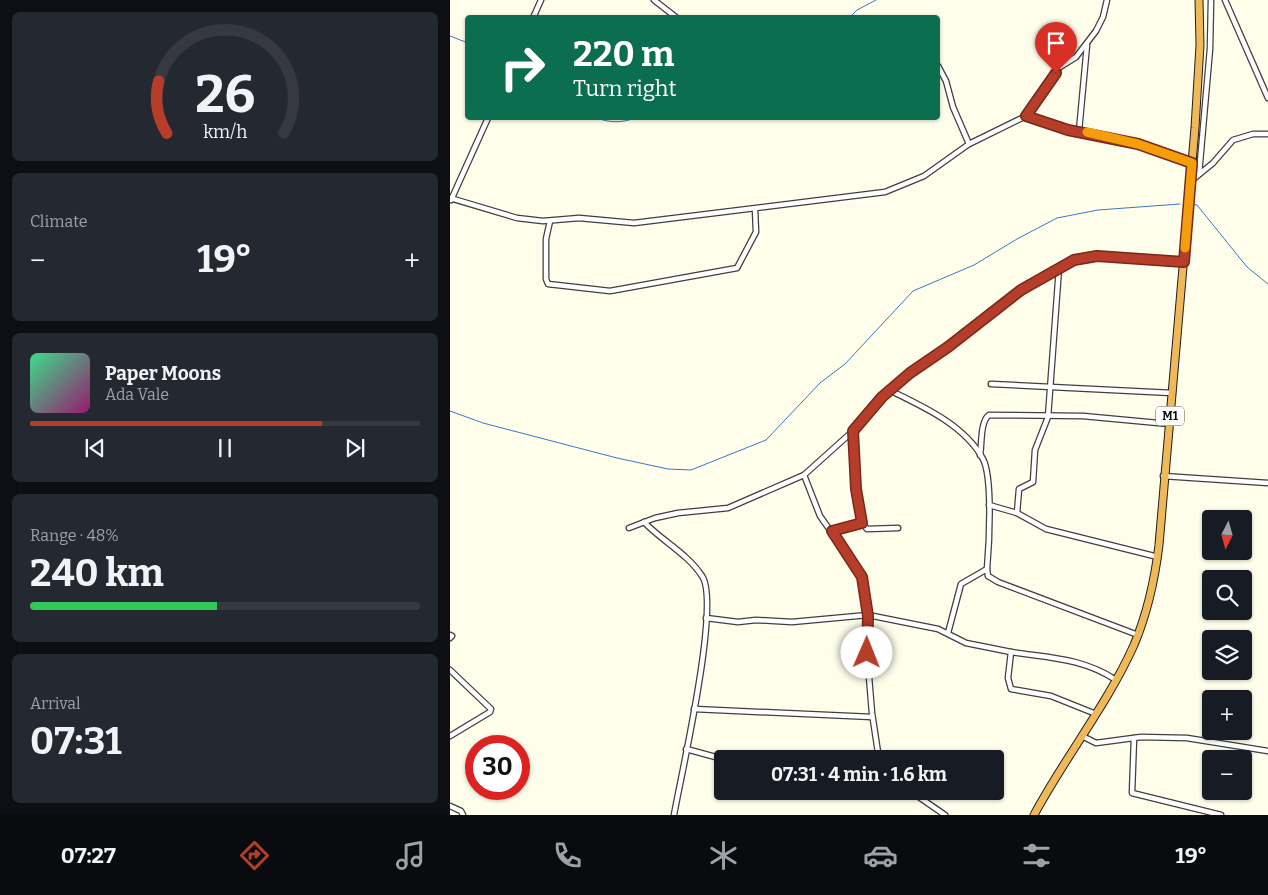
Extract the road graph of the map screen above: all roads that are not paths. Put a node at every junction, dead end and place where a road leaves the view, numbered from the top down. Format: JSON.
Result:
{"nodes":[{"id":1,"x":541,"y":0,"type":"edge"},
{"id":2,"x":654,"y":0,"type":"edge"},
{"id":3,"x":1107,"y":0,"type":"edge"},
{"id":4,"x":1199,"y":0,"type":"edge"},
{"id":5,"x":1211,"y":0,"type":"edge"},
{"id":6,"x":1225,"y":0,"type":"edge"},
{"id":7,"x":534,"y":15,"type":"edge"},
{"id":8,"x":673,"y":15,"type":"edge"},
{"id":9,"x":1087,"y":43,"type":"junction"},
{"id":10,"x":940,"y":70,"type":"edge"},
{"id":11,"x":1268,"y":98,"type":"edge"},
{"id":12,"x":1026,"y":116,"type":"junction"},
{"id":13,"x":487,"y":120,"type":"edge"},
{"id":14,"x":1079,"y":131,"type":"junction"},
{"id":15,"x":1268,"y":134,"type":"edge"},
{"id":16,"x":969,"y":144,"type":"junction"},
{"id":17,"x":1192,"y":163,"type":"junction"},
{"id":18,"x":1199,"y":174,"type":"junction"},
{"id":19,"x":1190,"y":182,"type":"junction"},
{"id":20,"x":450,"y":199,"type":"edge"},
{"id":21,"x":755,"y":209,"type":"junction"},
{"id":22,"x":550,"y":221,"type":"junction"},
{"id":23,"x":1184,"y":262,"type":"junction"},
{"id":24,"x":1059,"y":268,"type":"junction"},
{"id":25,"x":991,"y":384,"type":"dead end"},
{"id":26,"x":1050,"y":386,"type":"junction"},
{"id":27,"x":889,"y":390,"type":"junction"},
{"id":28,"x":1172,"y":393,"type":"junction"},
{"id":29,"x":1048,"y":417,"type":"junction"},
{"id":30,"x":1169,"y":424,"type":"junction"},
{"id":31,"x":853,"y":431,"type":"junction"},
{"id":32,"x":980,"y":455,"type":"junction"},
{"id":33,"x":804,"y":475,"type":"junction"},
{"id":34,"x":1164,"y":476,"type":"junction"},
{"id":35,"x":1268,"y":483,"type":"edge"},
{"id":36,"x":989,"y":505,"type":"junction"},
{"id":37,"x":1017,"y":513,"type":"junction"},
{"id":38,"x":644,"y":522,"type":"junction"},
{"id":39,"x":862,"y":523,"type":"junction"},
{"id":40,"x":630,"y":528,"type":"dead end"},
{"id":41,"x":898,"y":528,"type":"dead end"},
{"id":42,"x":832,"y":531,"type":"junction"},
{"id":43,"x":1158,"y":557,"type":"junction"},
{"id":44,"x":987,"y":569,"type":"junction"},
{"id":45,"x":868,"y":616,"type":"junction"},
{"id":46,"x":706,"y":618,"type":"junction"},
{"id":47,"x":948,"y":633,"type":"junction"},
{"id":48,"x":1138,"y":635,"type":"junction"},
{"id":49,"x":1011,"y":652,"type":"junction"},
{"id":50,"x":450,"y":670,"type":"edge"},
{"id":51,"x":1116,"y":680,"type":"junction"},
{"id":52,"x":694,"y":709,"type":"junction"},
{"id":53,"x":1096,"y":714,"type":"junction"},
{"id":54,"x":872,"y":717,"type":"junction"},
{"id":55,"x":450,"y":736,"type":"edge"},
{"id":56,"x":1082,"y":736,"type":"junction"},
{"id":57,"x":1134,"y":738,"type":"junction"},
{"id":58,"x":686,"y":750,"type":"junction"},
{"id":59,"x":878,"y":750,"type":"edge"},
{"id":60,"x":1268,"y":750,"type":"edge"},
{"id":61,"x":714,"y":757,"type":"edge"},
{"id":62,"x":923,"y":800,"type":"edge"},
{"id":63,"x":450,"y":806,"type":"edge"},
{"id":64,"x":463,"y":815,"type":"edge"},
{"id":65,"x":674,"y":815,"type":"edge"},
{"id":66,"x":945,"y":815,"type":"edge"},
{"id":67,"x":1032,"y":815,"type":"edge"},
{"id":68,"x":1221,"y":815,"type":"edge"}],
"edges":[{"from":1,"to":7,"type":"street"},
{"from":2,"to":8,"type":"street"},
{"from":3,"to":9,"type":"street"},
{"from":4,"to":17,"type":"highway","number":"M1"},
{"from":5,"to":18,"type":"street"},
{"from":6,"to":11,"type":"street"},
{"from":9,"to":12,"type":"street"},
{"from":9,"to":14,"type":"street"},
{"from":10,"to":16,"type":"street"},
{"from":12,"to":14,"type":"street"},
{"from":12,"to":16,"type":"street"},
{"from":13,"to":20,"type":"street"},
{"from":14,"to":17,"type":"street"},
{"from":15,"to":18,"type":"street"},
{"from":16,"to":21,"type":"street"},
{"from":17,"to":19,"type":"highway","number":"M1"},
{"from":18,"to":19,"type":"street"},
{"from":19,"to":23,"type":"highway","number":"M1"},
{"from":20,"to":22,"type":"street"},
{"from":21,"to":22,"type":"street"},
{"from":21,"to":22,"type":"street"},
{"from":23,"to":24,"type":"street"},
{"from":23,"to":28,"type":"highway","number":"M1"},
{"from":24,"to":26,"type":"street"},
{"from":24,"to":27,"type":"street"},
{"from":25,"to":26,"type":"street"},
{"from":26,"to":28,"type":"street"},
{"from":26,"to":29,"type":"street"},
{"from":27,"to":31,"type":"street"},
{"from":27,"to":32,"type":"street"},
{"from":28,"to":30,"type":"highway","number":"M1"},
{"from":29,"to":30,"type":"street"},
{"from":29,"to":32,"type":"street"},
{"from":29,"to":37,"type":"street"},
{"from":30,"to":34,"type":"highway","number":"M1"},
{"from":31,"to":33,"type":"street"},
{"from":31,"to":39,"type":"street"},
{"from":32,"to":36,"type":"street"},
{"from":33,"to":38,"type":"street"},
{"from":33,"to":42,"type":"street"},
{"from":34,"to":35,"type":"street"},
{"from":34,"to":43,"type":"highway","number":"M1"},
{"from":36,"to":37,"type":"street"},
{"from":36,"to":44,"type":"street"},
{"from":37,"to":43,"type":"street"},
{"from":38,"to":40,"type":"street"},
{"from":38,"to":46,"type":"street"},
{"from":39,"to":41,"type":"street"},
{"from":39,"to":42,"type":"street"},
{"from":42,"to":45,"type":"street"},
{"from":43,"to":48,"type":"highway","number":"M1"},
{"from":44,"to":47,"type":"street"},
{"from":44,"to":48,"type":"street"},
{"from":45,"to":46,"type":"street"},
{"from":45,"to":47,"type":"street"},
{"from":45,"to":54,"type":"street"},
{"from":46,"to":52,"type":"street"},
{"from":47,"to":49,"type":"street"},
{"from":48,"to":51,"type":"highway","number":"M1"},
{"from":49,"to":51,"type":"street"},
{"from":49,"to":53,"type":"street"},
{"from":50,"to":55,"type":"street"},
{"from":51,"to":53,"type":"highway","number":"M1"},
{"from":52,"to":54,"type":"street"},
{"from":52,"to":58,"type":"street"},
{"from":53,"to":56,"type":"highway","number":"M1"},
{"from":54,"to":59,"type":"street"},
{"from":56,"to":57,"type":"street"},
{"from":56,"to":67,"type":"highway","number":"M1"},
{"from":57,"to":60,"type":"street"},
{"from":57,"to":68,"type":"street"},
{"from":58,"to":61,"type":"street"},
{"from":58,"to":65,"type":"street"},
{"from":62,"to":66,"type":"street"},
{"from":63,"to":64,"type":"street"}]}
